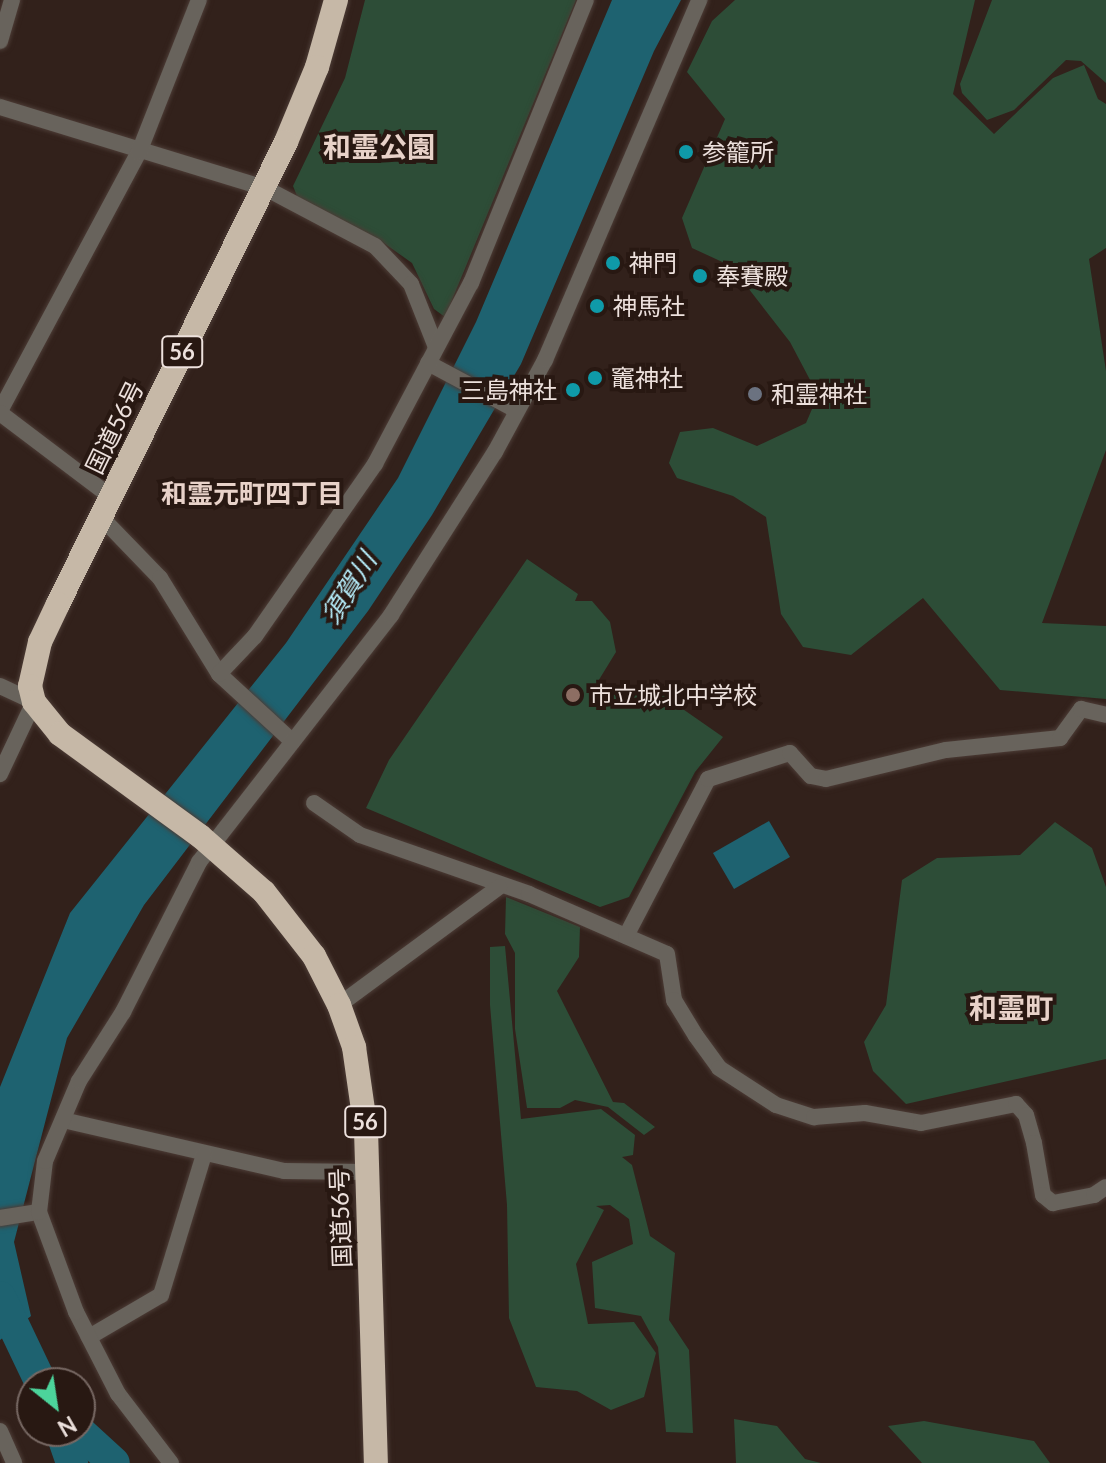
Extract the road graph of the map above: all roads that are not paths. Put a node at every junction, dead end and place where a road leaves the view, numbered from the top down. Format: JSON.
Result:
{"nodes":[{"id":1,"x":12,"y":0,"type":"edge"},
{"id":2,"x":199,"y":0,"type":"edge"},
{"id":3,"x":336,"y":0,"type":"edge"},
{"id":4,"x":586,"y":0,"type":"edge"},
{"id":5,"x":699,"y":0,"type":"edge"},
{"id":6,"x":0,"y":41,"type":"edge"},
{"id":7,"x":0,"y":107,"type":"edge"},
{"id":8,"x":139,"y":152,"type":"junction"},
{"id":9,"x":265,"y":188,"type":"junction"},
{"id":10,"x":436,"y":347,"type":"junction"},
{"id":11,"x":434,"y":366,"type":"junction"},
{"id":12,"x":510,"y":406,"type":"junction"},
{"id":13,"x":0,"y":412,"type":"edge"},
{"id":14,"x":106,"y":507,"type":"junction"},
{"id":15,"x":224,"y":680,"type":"junction"},
{"id":16,"x":0,"y":686,"type":"edge"},
{"id":17,"x":34,"y":702,"type":"junction"},
{"id":18,"x":1106,"y":715,"type":"edge"},
{"id":19,"x":290,"y":739,"type":"junction"},
{"id":20,"x":0,"y":774,"type":"edge"},
{"id":21,"x":314,"y":803,"type":"dead end"},
{"id":22,"x":206,"y":840,"type":"junction"},
{"id":23,"x":499,"y":887,"type":"junction"},
{"id":24,"x":626,"y":936,"type":"junction"},
{"id":25,"x":339,"y":1005,"type":"junction"},
{"id":26,"x":63,"y":1120,"type":"junction"},
{"id":27,"x":204,"y":1154,"type":"junction"},
{"id":28,"x":367,"y":1172,"type":"junction"},
{"id":29,"x":1106,"y":1187,"type":"edge"},
{"id":30,"x":34,"y":1213,"type":"junction"},
{"id":31,"x":0,"y":1218,"type":"edge"},
{"id":32,"x":89,"y":1337,"type":"junction"},
{"id":33,"x":0,"y":1431,"type":"edge"},
{"id":34,"x":14,"y":1463,"type":"edge"},
{"id":35,"x":171,"y":1463,"type":"edge"},
{"id":36,"x":376,"y":1463,"type":"edge"}],
"edges":[{"from":1,"to":6,"type":"street"},
{"from":2,"to":8,"type":"street"},
{"from":3,"to":9,"type":"highway","name":"国道56号","number":"56"},
{"from":4,"to":10,"type":"street"},
{"from":5,"to":12,"type":"street"},
{"from":7,"to":8,"type":"street"},
{"from":8,"to":9,"type":"street"},
{"from":8,"to":13,"type":"street"},
{"from":9,"to":10,"type":"street"},
{"from":9,"to":14,"type":"highway","name":"国道56号","number":"56"},
{"from":10,"to":11,"type":"street"},
{"from":11,"to":12,"type":"street"},
{"from":11,"to":15,"type":"street"},
{"from":12,"to":19,"type":"street"},
{"from":13,"to":14,"type":"street"},
{"from":14,"to":15,"type":"street"},
{"from":14,"to":17,"type":"highway","name":"国道56号","number":"56"},
{"from":15,"to":19,"type":"street"},
{"from":16,"to":17,"type":"street"},
{"from":17,"to":20,"type":"street"},
{"from":17,"to":22,"type":"highway","number":"56"},
{"from":18,"to":24,"type":"street"},
{"from":19,"to":22,"type":"street"},
{"from":21,"to":23,"type":"street"},
{"from":22,"to":25,"type":"highway","name":"国道56号","number":"56"},
{"from":22,"to":26,"type":"street"},
{"from":23,"to":24,"type":"street"},
{"from":23,"to":25,"type":"street"},
{"from":24,"to":29,"type":"street"},
{"from":25,"to":28,"type":"highway","name":"国道56号","number":"56"},
{"from":26,"to":27,"type":"street"},
{"from":26,"to":30,"type":"street"},
{"from":27,"to":28,"type":"street"},
{"from":27,"to":32,"type":"street"},
{"from":28,"to":36,"type":"highway","name":"国道56号","number":"56"},
{"from":30,"to":31,"type":"street"},
{"from":30,"to":32,"type":"street"},
{"from":32,"to":35,"type":"street"},
{"from":33,"to":34,"type":"street"}]}
